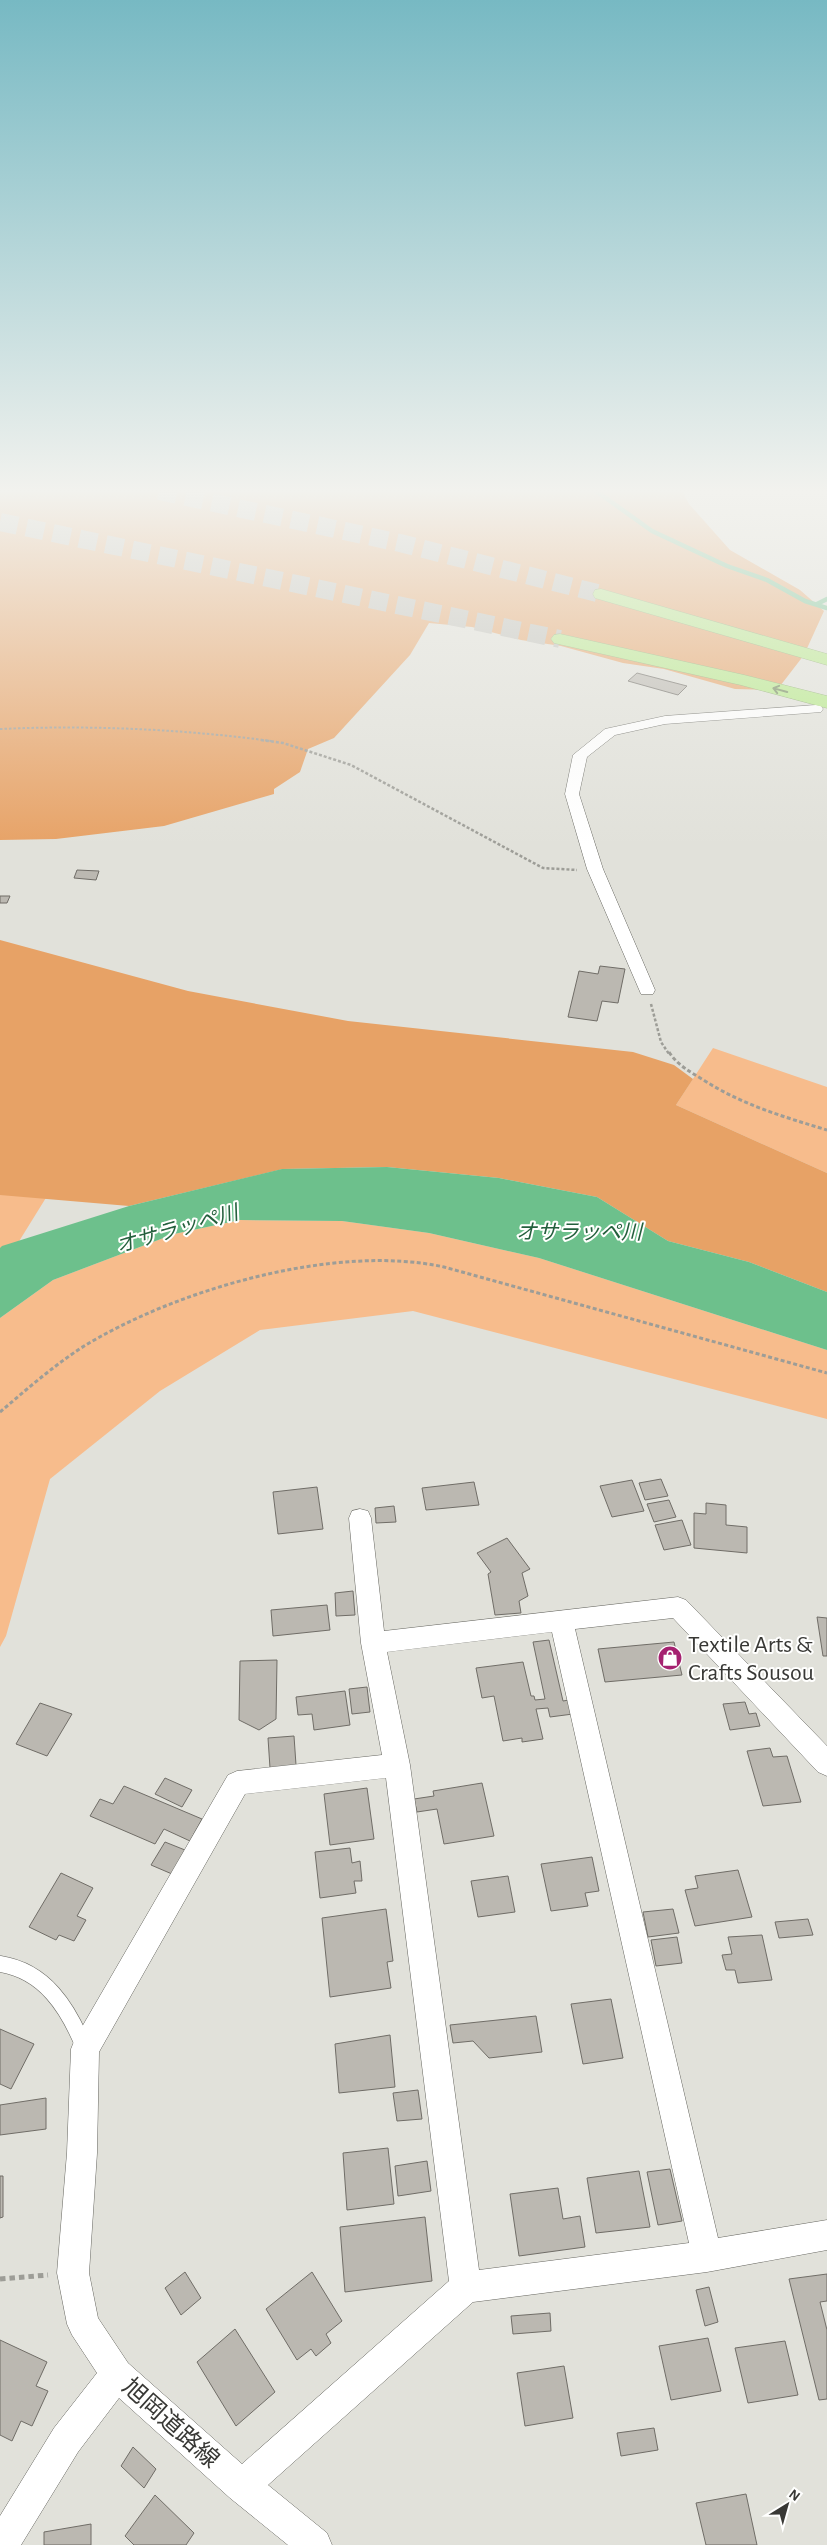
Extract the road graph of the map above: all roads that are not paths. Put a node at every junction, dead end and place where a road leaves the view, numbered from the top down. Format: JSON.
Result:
{"nodes":[{"id":1,"x":654,"y":610,"type":"edge"},
{"id":2,"x":560,"y":639,"type":"tunnel mouth"},
{"id":3,"x":827,"y":660,"type":"edge"},
{"id":4,"x":821,"y":705,"type":"edge"},
{"id":5,"x":647,"y":990,"type":"road end"},
{"id":6,"x":360,"y":1518,"type":"dead end"},
{"id":7,"x":562,"y":1623,"type":"junction"},
{"id":8,"x":374,"y":1643,"type":"junction"},
{"id":9,"x":827,"y":1764,"type":"edge"},
{"id":10,"x":397,"y":1765,"type":"junction"},
{"id":11,"x":0,"y":1964,"type":"edge"},
{"id":12,"x":85,"y":2050,"type":"junction"},
{"id":13,"x":827,"y":2235,"type":"edge"},
{"id":14,"x":707,"y":2256,"type":"junction"},
{"id":15,"x":466,"y":2287,"type":"junction"},
{"id":16,"x":117,"y":2374,"type":"junction"},
{"id":17,"x":242,"y":2486,"type":"junction"},
{"id":18,"x":2,"y":2545,"type":"edge"},
{"id":19,"x":315,"y":2545,"type":"edge"}],
"edges":[{"from":1,"to":3,"type":"highway"},
{"from":4,"to":2,"type":"highway","one_way":true},
{"from":4,"to":5,"type":"street"},
{"from":6,"to":8,"type":"street"},
{"from":7,"to":8,"type":"street"},
{"from":7,"to":9,"type":"street"},
{"from":7,"to":14,"type":"street"},
{"from":8,"to":10,"type":"street"},
{"from":10,"to":12,"type":"street"},
{"from":10,"to":15,"type":"street"},
{"from":11,"to":12,"type":"lane"},
{"from":12,"to":16,"type":"street"},
{"from":13,"to":14,"type":"street"},
{"from":14,"to":15,"type":"street"},
{"from":15,"to":17,"type":"street"},
{"from":16,"to":17,"type":"street","name":"旭岡道路線"},
{"from":16,"to":18,"type":"street","name":"旭岡道路線"},
{"from":17,"to":19,"type":"street","name":"旭岡道路線"}]}
